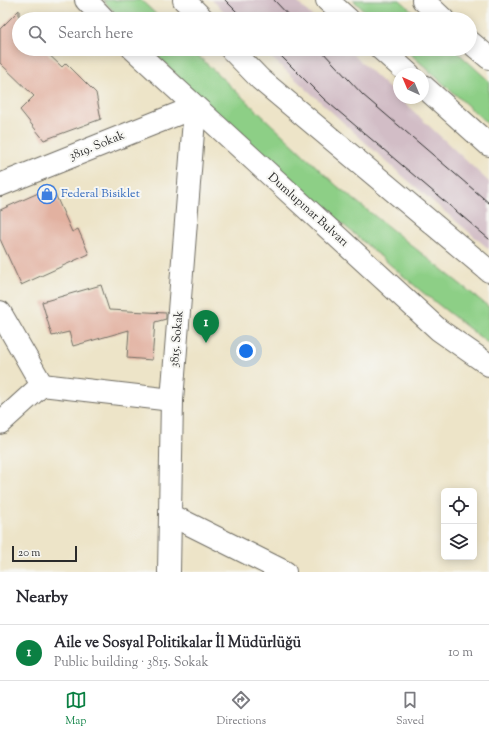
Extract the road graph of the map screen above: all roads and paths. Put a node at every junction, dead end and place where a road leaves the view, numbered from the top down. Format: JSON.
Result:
{"nodes":[{"id":1,"x":86,"y":0,"type":"edge"},
{"id":2,"x":184,"y":0,"type":"edge"},
{"id":3,"x":327,"y":0,"type":"edge"},
{"id":4,"x":423,"y":0,"type":"edge"},
{"id":5,"x":97,"y":12,"type":"edge"},
{"id":6,"x":196,"y":12,"type":"edge"},
{"id":7,"x":340,"y":12,"type":"edge"},
{"id":8,"x":436,"y":12,"type":"edge"},
{"id":9,"x":477,"y":48,"type":"edge"},
{"id":10,"x":140,"y":56,"type":"edge"},
{"id":11,"x":238,"y":56,"type":"edge"},
{"id":12,"x":390,"y":56,"type":"edge"},
{"id":13,"x":489,"y":58,"type":"edge"},
{"id":14,"x":403,"y":68,"type":"edge"},
{"id":15,"x":429,"y":91,"type":"edge"},
{"id":16,"x":195,"y":107,"type":"junction"},
{"id":17,"x":489,"y":145,"type":"edge"},
{"id":18,"x":0,"y":185,"type":"edge"},
{"id":19,"x":489,"y":271,"type":"edge"},
{"id":20,"x":0,"y":312,"type":"edge"},
{"id":21,"x":489,"y":365,"type":"edge"},
{"id":22,"x":42,"y":385,"type":"junction"},
{"id":23,"x":172,"y":400,"type":"junction"},
{"id":24,"x":0,"y":423,"type":"edge"},
{"id":25,"x":171,"y":515,"type":"junction"},
{"id":26,"x":169,"y":572,"type":"edge"},
{"id":27,"x":285,"y":572,"type":"edge"}],
"edges":[{"from":1,"to":5,"type":"main road"},
{"from":2,"to":6,"type":"main road"},
{"from":3,"to":7,"type":"main road"},
{"from":4,"to":8,"type":"main road"},
{"from":9,"to":13,"type":"main road"},
{"from":10,"to":16,"type":"main road","name":"Dumlupınar Bulvarı"},
{"from":11,"to":19,"type":"main road"},
{"from":12,"to":14,"type":"main road"},
{"from":15,"to":17,"type":"main road"},
{"from":16,"to":18,"type":"main road","name":"3819. Sokak"},
{"from":16,"to":21,"type":"main road","name":"Dumlupınar Bulvarı"},
{"from":16,"to":23,"type":"main road","name":"3815. Sokak"},
{"from":20,"to":22,"type":"main road"},
{"from":22,"to":23,"type":"main road"},
{"from":22,"to":24,"type":"main road"},
{"from":23,"to":25,"type":"main road","name":"3815. Sokak"},
{"from":25,"to":26,"type":"main road","name":"3815. Sokak"},
{"from":25,"to":27,"type":"main road"}]}
